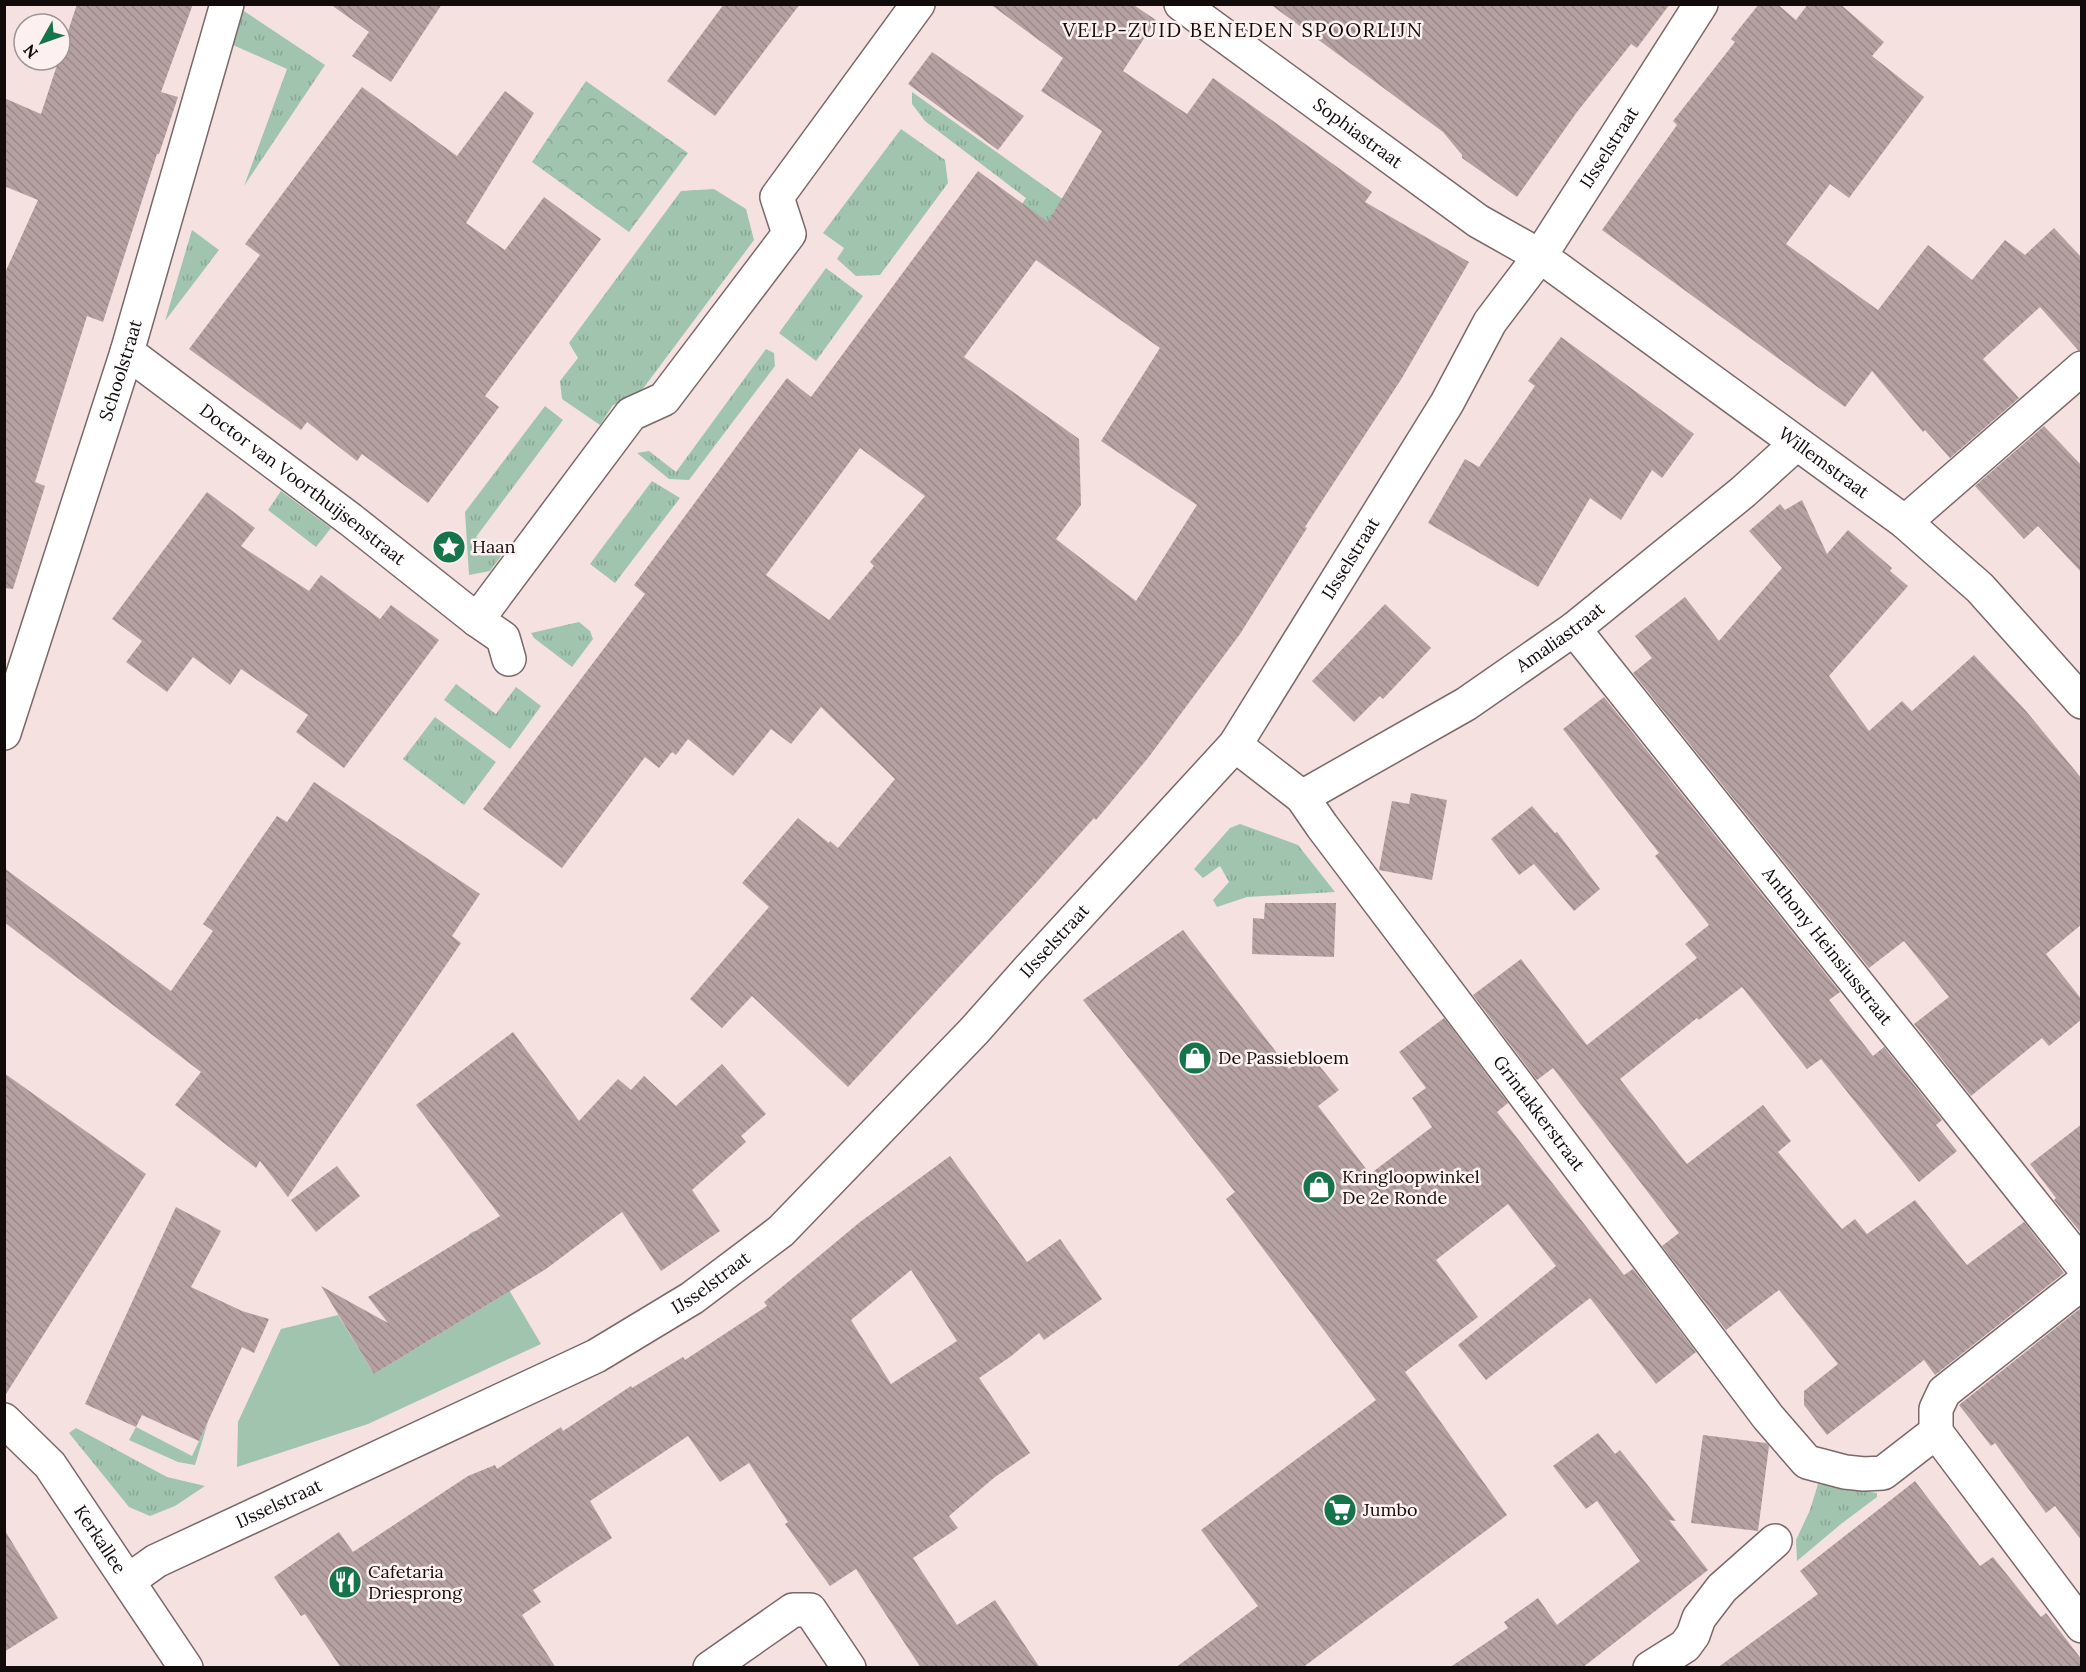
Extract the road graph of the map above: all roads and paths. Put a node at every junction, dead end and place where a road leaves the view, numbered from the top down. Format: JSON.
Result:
{"nodes":[{"id":1,"x":227,"y":4,"type":"edge"},
{"id":2,"x":918,"y":4,"type":"edge"},
{"id":3,"x":1181,"y":4,"type":"edge"},
{"id":4,"x":1701,"y":4,"type":"edge"},
{"id":5,"x":1540,"y":256,"type":"junction"},
{"id":6,"x":127,"y":352,"type":"junction"},
{"id":7,"x":2082,"y":368,"type":"edge"},
{"id":8,"x":1796,"y":444,"type":"junction"},
{"id":9,"x":1905,"y":522,"type":"junction"},
{"id":10,"x":477,"y":620,"type":"junction"},
{"id":11,"x":1574,"y":629,"type":"junction"},
{"id":12,"x":509,"y":659,"type":"dead end"},
{"id":13,"x":2082,"y":702,"type":"edge"},
{"id":14,"x":4,"y":733,"type":"edge"},
{"id":15,"x":1235,"y":745,"type":"junction"},
{"id":16,"x":1302,"y":797,"type":"junction"},
{"id":17,"x":2082,"y":1265,"type":"edge"},
{"id":18,"x":2082,"y":1282,"type":"edge"},
{"id":19,"x":4,"y":1420,"type":"edge"},
{"id":20,"x":1936,"y":1432,"type":"junction"},
{"id":21,"x":1775,"y":1541,"type":"dead end"},
{"id":22,"x":128,"y":1581,"type":"junction"},
{"id":23,"x":2082,"y":1626,"type":"edge"},
{"id":24,"x":1692,"y":1657,"type":"edge"},
{"id":25,"x":186,"y":1668,"type":"edge"},
{"id":26,"x":710,"y":1668,"type":"edge"},
{"id":27,"x":849,"y":1668,"type":"edge"},
{"id":28,"x":1650,"y":1668,"type":"edge"}],
"edges":[{"from":1,"to":6,"type":"street","name":"Schoolstraat"},
{"from":2,"to":10,"type":"street"},
{"from":3,"to":5,"type":"street","name":"Sophiastraat"},
{"from":4,"to":5,"type":"street","name":"IJsselstraat"},
{"from":5,"to":8,"type":"street","name":"Willemstraat"},
{"from":5,"to":15,"type":"street","name":"IJsselstraat"},
{"from":6,"to":10,"type":"street","name":"Doctor van Voorthuijsenstraat"},
{"from":6,"to":14,"type":"street","name":"Schoolstraat"},
{"from":7,"to":9,"type":"street"},
{"from":8,"to":9,"type":"street","name":"Willemstraat"},
{"from":8,"to":11,"type":"street","name":"Amaliastraat"},
{"from":9,"to":13,"type":"street","name":"Willemstraat"},
{"from":10,"to":12,"type":"street","name":"Doctor van Voorthuijsenstraat"},
{"from":11,"to":16,"type":"street","name":"Amaliastraat"},
{"from":11,"to":17,"type":"street","name":"Anthony Heinsiusstraat"},
{"from":15,"to":16,"type":"street","name":"Grintakkerstraat"},
{"from":15,"to":22,"type":"street","name":"IJsselstraat"},
{"from":16,"to":20,"type":"street","name":"Grintakkerstraat"},
{"from":18,"to":20,"type":"street"},
{"from":19,"to":22,"type":"street","name":"Kerkallee"},
{"from":20,"to":23,"type":"street"},
{"from":21,"to":24,"type":"street"},
{"from":22,"to":25,"type":"street","name":"Kerkallee"},
{"from":24,"to":28,"type":"street"},
{"from":26,"to":27,"type":"street"}]}
